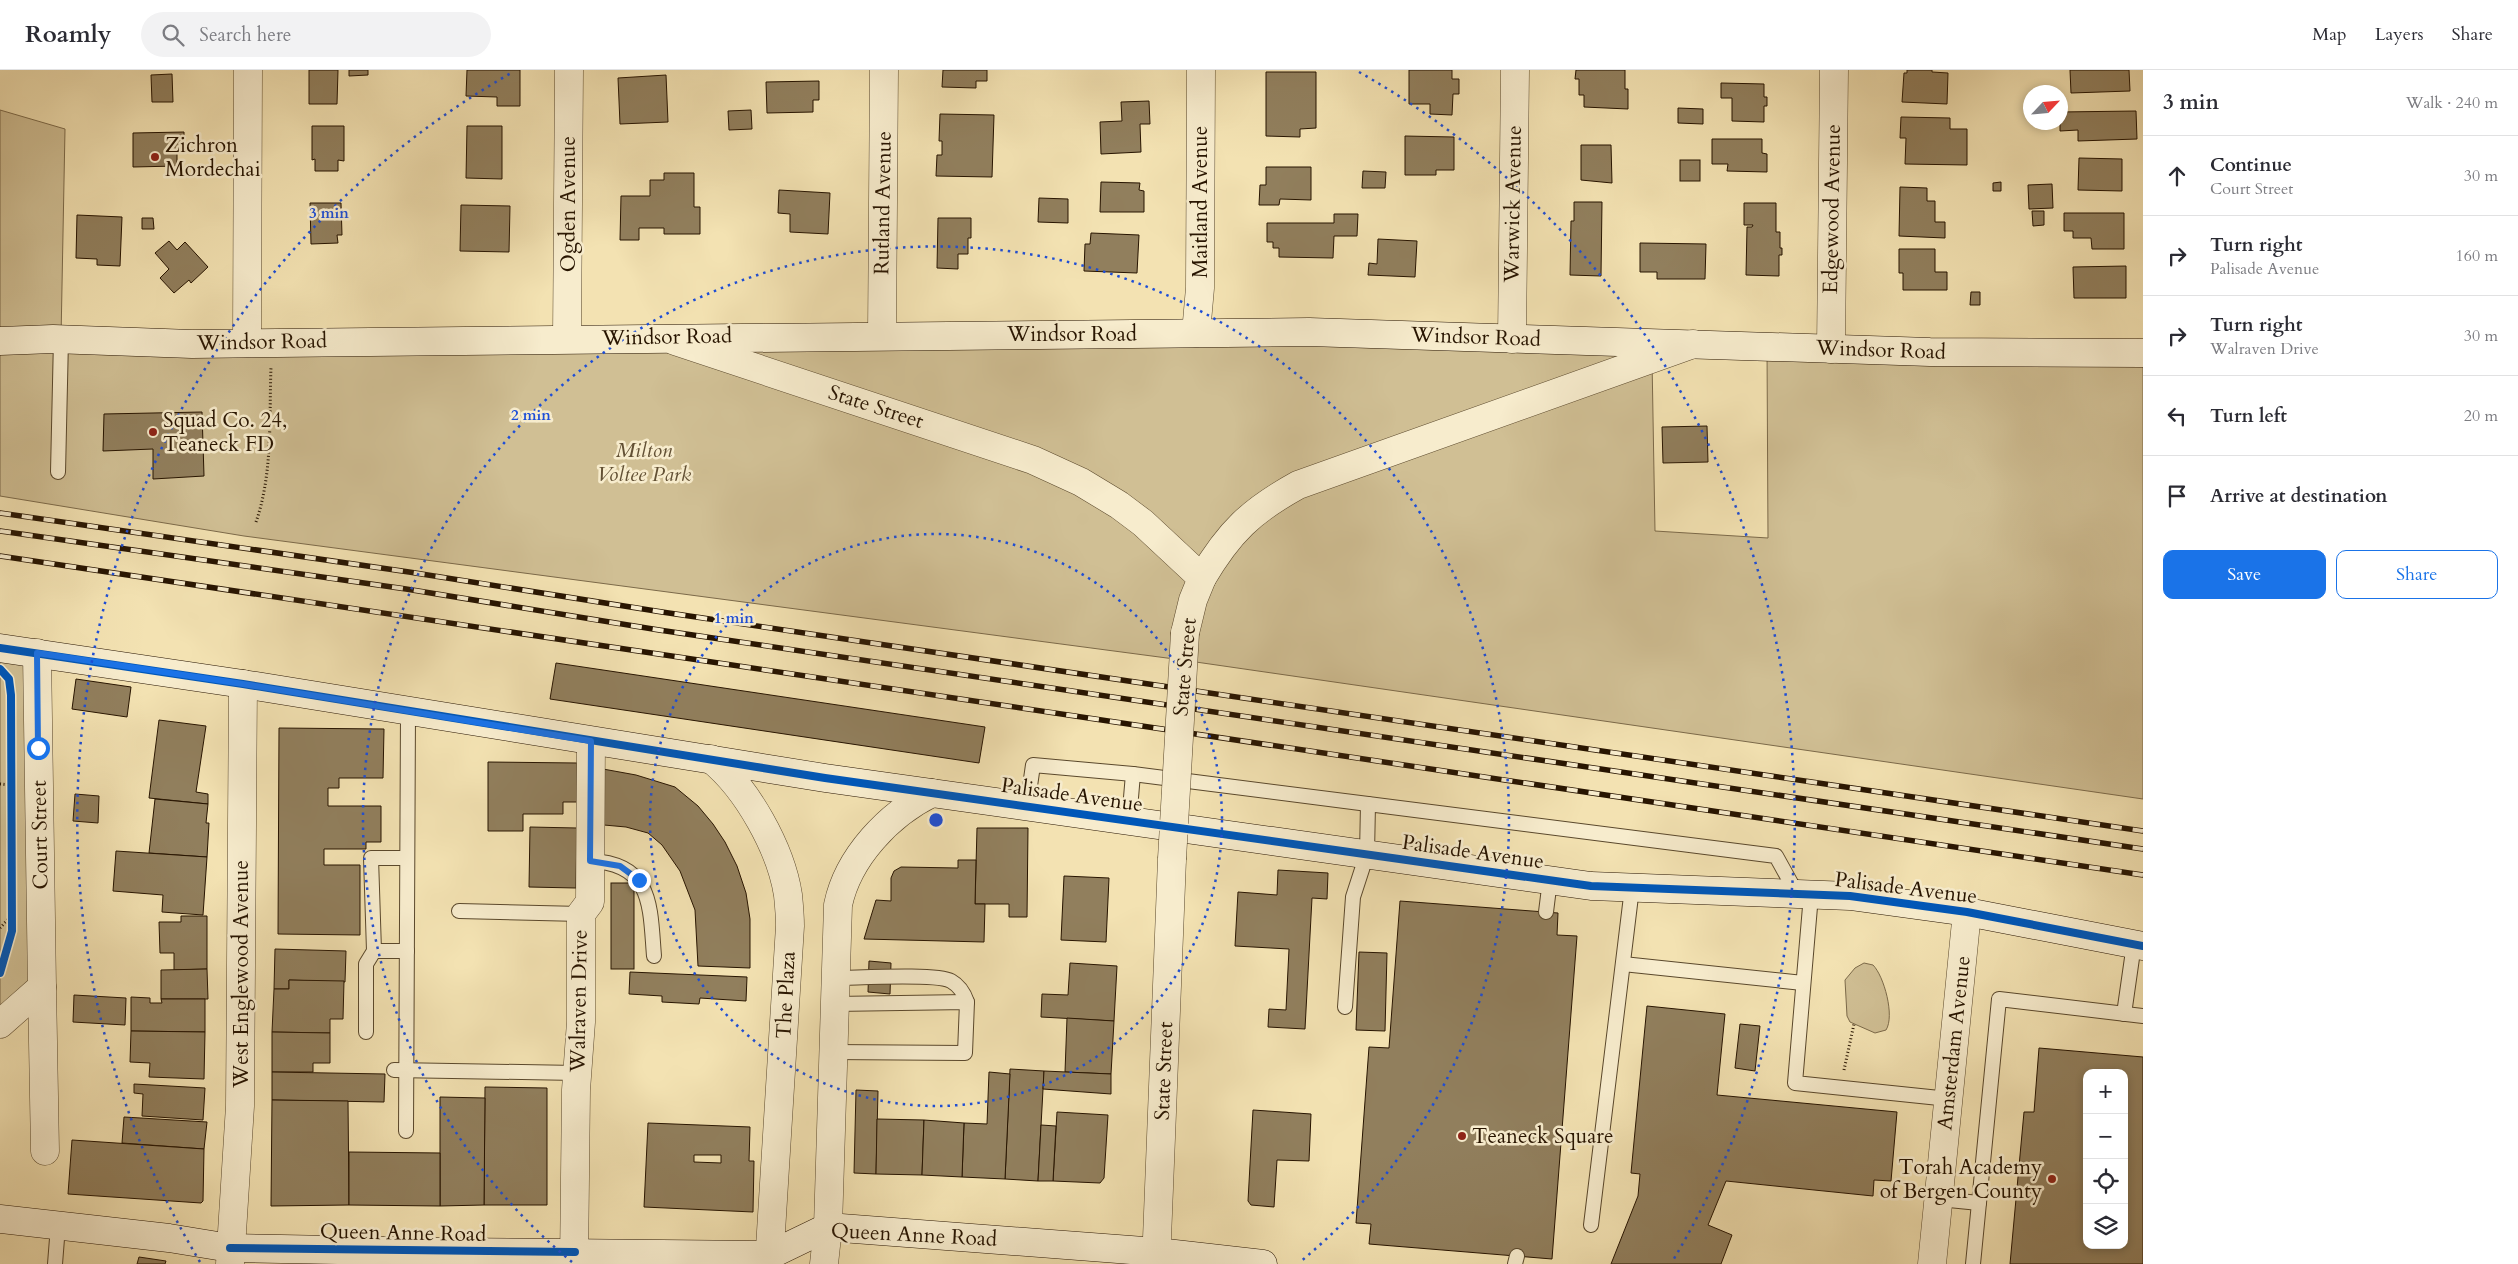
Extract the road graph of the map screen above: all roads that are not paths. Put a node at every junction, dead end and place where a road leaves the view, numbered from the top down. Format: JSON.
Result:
{"nodes":[{"id":1,"x":248,"y":70,"type":"edge"},
{"id":2,"x":569,"y":70,"type":"edge"},
{"id":3,"x":884,"y":70,"type":"edge"},
{"id":4,"x":1201,"y":70,"type":"edge"},
{"id":5,"x":1515,"y":70,"type":"edge"},
{"id":6,"x":1834,"y":70,"type":"edge"},
{"id":7,"x":1196,"y":333,"type":"junction"},
{"id":8,"x":882,"y":336,"type":"junction"},
{"id":9,"x":664,"y":337,"type":"junction"},
{"id":10,"x":567,"y":338,"type":"junction"},
{"id":11,"x":61,"y":339,"type":"junction"},
{"id":12,"x":1512,"y":339,"type":"junction"},
{"id":13,"x":0,"y":341,"type":"edge"},
{"id":14,"x":259,"y":343,"type":"junction"},
{"id":15,"x":1693,"y":344,"type":"junction"},
{"id":16,"x":1831,"y":349,"type":"junction"},
{"id":17,"x":2143,"y":353,"type":"edge"},
{"id":18,"x":58,"y":472,"type":"dead end"},
{"id":19,"x":1202,"y":578,"type":"junction"},
{"id":20,"x":0,"y":648,"type":"edge"},
{"id":21,"x":37,"y":653,"type":"junction"},
{"id":22,"x":243,"y":684,"type":"junction"},
{"id":23,"x":408,"y":712,"type":"junction"},
{"id":24,"x":591,"y":741,"type":"junction"},
{"id":25,"x":711,"y":759,"type":"junction"},
{"id":26,"x":1133,"y":774,"type":"junction"},
{"id":27,"x":932,"y":793,"type":"junction"},
{"id":28,"x":1368,"y":804,"type":"junction"},
{"id":29,"x":1027,"y":807,"type":"junction"},
{"id":30,"x":1129,"y":821,"type":"junction"},
{"id":31,"x":1368,"y":854,"type":"junction"},
{"id":32,"x":407,"y":858,"type":"junction"},
{"id":33,"x":590,"y":861,"type":"junction"},
{"id":34,"x":1550,"y":880,"type":"junction"},
{"id":35,"x":1632,"y":888,"type":"junction"},
{"id":36,"x":1804,"y":895,"type":"junction"},
{"id":37,"x":460,"y":912,"type":"dead end"},
{"id":38,"x":1546,"y":912,"type":"dead end"},
{"id":39,"x":1967,"y":912,"type":"junction"},
{"id":40,"x":581,"y":914,"type":"junction"},
{"id":41,"x":2138,"y":945,"type":"edge"},
{"id":42,"x":374,"y":951,"type":"junction"},
{"id":43,"x":407,"y":951,"type":"junction"},
{"id":44,"x":654,"y":956,"type":"dead end"},
{"id":45,"x":1622,"y":964,"type":"junction"},
{"id":46,"x":1803,"y":983,"type":"junction"},
{"id":47,"x":42,"y":987,"type":"junction"},
{"id":48,"x":834,"y":991,"type":"junction"},
{"id":49,"x":967,"y":1002,"type":"junction"},
{"id":50,"x":1345,"y":1007,"type":"dead end"},
{"id":51,"x":2124,"y":1014,"type":"junction"},
{"id":52,"x":2143,"y":1016,"type":"edge"},
{"id":53,"x":0,"y":1024,"type":"edge"},
{"id":54,"x":366,"y":1032,"type":"dead end"},
{"id":55,"x":832,"y":1052,"type":"junction"},
{"id":56,"x":400,"y":1070,"type":"junction"},
{"id":57,"x":578,"y":1073,"type":"junction"},
{"id":58,"x":1949,"y":1099,"type":"junction"},
{"id":59,"x":406,"y":1131,"type":"dead end"},
{"id":60,"x":45,"y":1151,"type":"dead end"},
{"id":61,"x":1939,"y":1199,"type":"junction"},
{"id":62,"x":1979,"y":1203,"type":"junction"},
{"id":63,"x":0,"y":1219,"type":"edge"},
{"id":64,"x":1590,"y":1225,"type":"dead end"},
{"id":65,"x":58,"y":1226,"type":"junction"},
{"id":66,"x":828,"y":1227,"type":"junction"},
{"id":67,"x":230,"y":1256,"type":"edge"},
{"id":68,"x":445,"y":1258,"type":"edge"},
{"id":69,"x":574,"y":1258,"type":"edge"},
{"id":70,"x":1156,"y":1258,"type":"edge"},
{"id":71,"x":770,"y":1259,"type":"edge"},
{"id":72,"x":1249,"y":1263,"type":"edge"},
{"id":73,"x":54,"y":1264,"type":"edge"},
{"id":74,"x":824,"y":1264,"type":"edge"},
{"id":75,"x":1932,"y":1264,"type":"edge"},
{"id":76,"x":1974,"y":1264,"type":"edge"}],
"edges":[{"from":1,"to":14,"type":"street"},
{"from":2,"to":10,"type":"street","name":"Ogden Avenue"},
{"from":3,"to":8,"type":"street","name":"Rutland Avenue"},
{"from":4,"to":7,"type":"street","name":"Maitland Avenue"},
{"from":5,"to":12,"type":"street","name":"Warwick Avenue"},
{"from":6,"to":16,"type":"street","name":"Edgewood Avenue"},
{"from":7,"to":8,"type":"street","name":"Windsor Road"},
{"from":7,"to":12,"type":"street","name":"Windsor Road"},
{"from":8,"to":9,"type":"street","name":"Windsor Road"},
{"from":9,"to":10,"type":"street","name":"Windsor Road"},
{"from":9,"to":19,"type":"street","name":"State Street"},
{"from":10,"to":14,"type":"street","name":"Windsor Road"},
{"from":11,"to":13,"type":"street","name":"Windsor Road"},
{"from":11,"to":14,"type":"street","name":"Windsor Road"},
{"from":11,"to":18,"type":"lane"},
{"from":12,"to":15,"type":"street","name":"Windsor Road"},
{"from":15,"to":16,"type":"street","name":"Windsor Road"},
{"from":15,"to":19,"type":"street"},
{"from":16,"to":17,"type":"street","name":"Windsor Road"},
{"from":19,"to":70,"type":"street","name":"State Street","bridge":true},
{"from":20,"to":21,"type":"street","name":"Palisade Avenue"},
{"from":21,"to":22,"type":"street","name":"Palisade Avenue"},
{"from":21,"to":47,"type":"street","name":"Court Street"},
{"from":22,"to":23,"type":"street","name":"Palisade Avenue"},
{"from":22,"to":67,"type":"street","name":"West Englewood Avenue"},
{"from":23,"to":24,"type":"street","name":"Palisade Avenue"},
{"from":23,"to":32,"type":"lane"},
{"from":24,"to":25,"type":"street","name":"Palisade Avenue"},
{"from":24,"to":33,"type":"street","name":"Walraven Drive"},
{"from":25,"to":27,"type":"street","name":"Palisade Avenue"},
{"from":25,"to":71,"type":"street","name":"The Plaza"},
{"from":26,"to":28,"type":"lane"},
{"from":26,"to":29,"type":"lane"},
{"from":26,"to":30,"type":"lane"},
{"from":27,"to":29,"type":"street","name":"Palisade Avenue"},
{"from":27,"to":48,"type":"street"},
{"from":28,"to":31,"type":"lane"},
{"from":28,"to":36,"type":"lane"},
{"from":29,"to":30,"type":"street","name":"Palisade Avenue"},
{"from":30,"to":31,"type":"street","name":"Palisade Avenue"},
{"from":31,"to":34,"type":"street","name":"Palisade Avenue"},
{"from":31,"to":50,"type":"lane"},
{"from":32,"to":42,"type":"lane"},
{"from":32,"to":43,"type":"lane"},
{"from":33,"to":40,"type":"street","name":"Walraven Drive"},
{"from":33,"to":44,"type":"lane"},
{"from":34,"to":35,"type":"street","name":"Palisade Avenue"},
{"from":34,"to":38,"type":"lane"},
{"from":35,"to":36,"type":"street","name":"Palisade Avenue"},
{"from":35,"to":45,"type":"lane"},
{"from":36,"to":39,"type":"street","name":"Palisade Avenue"},
{"from":36,"to":46,"type":"lane"},
{"from":37,"to":40,"type":"lane"},
{"from":39,"to":41,"type":"street","name":"Palisade Avenue"},
{"from":39,"to":58,"type":"street","name":"Amsterdam Avenue"},
{"from":40,"to":57,"type":"street","name":"Walraven Drive"},
{"from":41,"to":51,"type":"lane"},
{"from":42,"to":43,"type":"lane"},
{"from":42,"to":54,"type":"lane"},
{"from":43,"to":56,"type":"lane"},
{"from":45,"to":46,"type":"lane"},
{"from":45,"to":64,"type":"lane"},
{"from":46,"to":58,"type":"lane"},
{"from":47,"to":53,"type":"street"},
{"from":47,"to":60,"type":"street","name":"Court Street"},
{"from":48,"to":49,"type":"lane"},
{"from":48,"to":49,"type":"lane"},
{"from":48,"to":55,"type":"street"},
{"from":49,"to":55,"type":"lane"},
{"from":51,"to":52,"type":"lane"},
{"from":51,"to":62,"type":"lane"},
{"from":55,"to":66,"type":"street"},
{"from":56,"to":57,"type":"lane"},
{"from":56,"to":59,"type":"lane"},
{"from":57,"to":69,"type":"street","name":"Walraven Drive"},
{"from":58,"to":61,"type":"street","name":"Amsterdam Avenue"},
{"from":61,"to":62,"type":"lane"},
{"from":61,"to":75,"type":"street","name":"Amsterdam Avenue"},
{"from":62,"to":76,"type":"lane"},
{"from":63,"to":65,"type":"street","name":"Queen Anne Road"},
{"from":65,"to":67,"type":"street","name":"Queen Anne Road"},
{"from":65,"to":73,"type":"lane"},
{"from":66,"to":70,"type":"street","name":"Queen Anne Road"},
{"from":66,"to":71,"type":"street","name":"Queen Anne Road"},
{"from":66,"to":74,"type":"street"},
{"from":67,"to":68,"type":"street","name":"Queen Anne Road"},
{"from":68,"to":69,"type":"street","name":"Queen Anne Road"},
{"from":69,"to":71,"type":"street","name":"Queen Anne Road"},
{"from":70,"to":72,"type":"street","name":"Queen Anne Road"}]}
